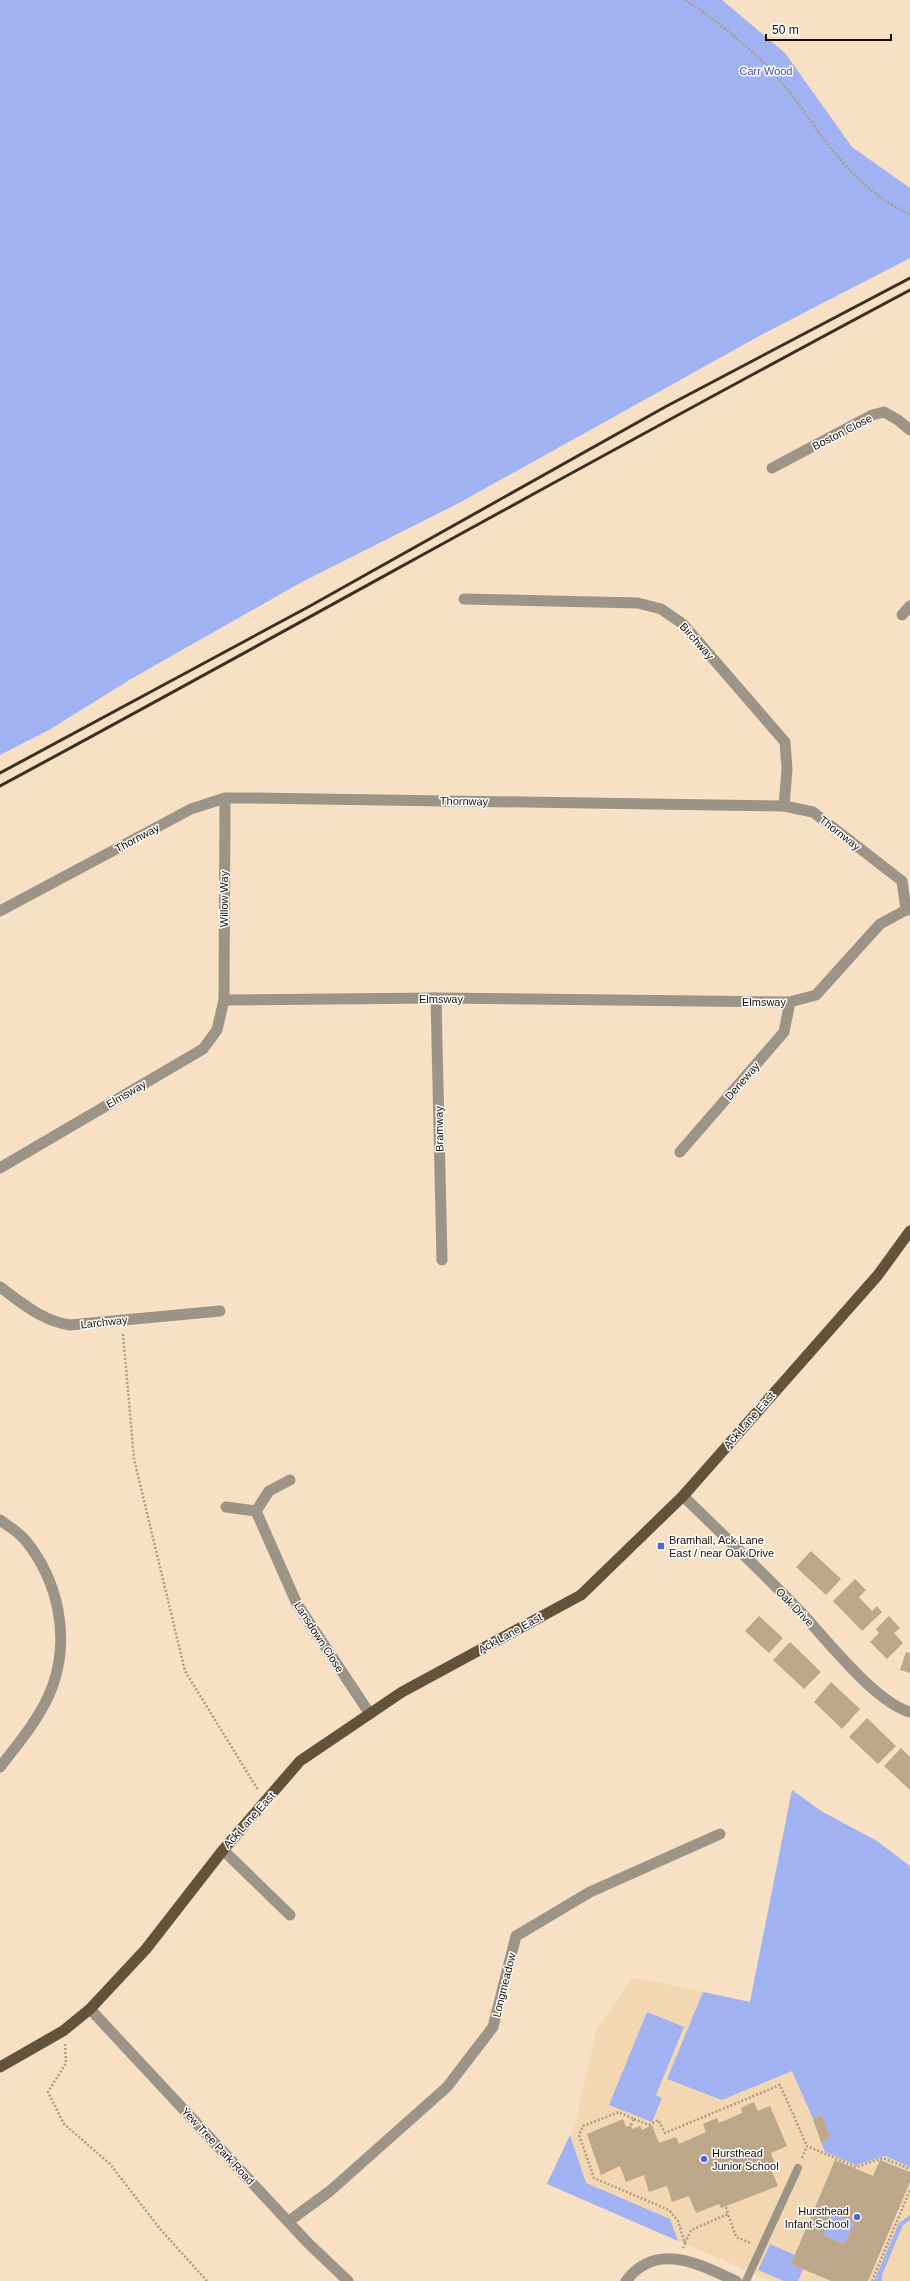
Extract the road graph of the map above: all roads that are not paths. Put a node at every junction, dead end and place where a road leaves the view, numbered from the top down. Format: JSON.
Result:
{"nodes":[{"id":1,"x":910,"y":430,"type":"edge"},
{"id":2,"x":772,"y":468,"type":"dead end"},
{"id":3,"x":464,"y":598,"type":"dead end"},
{"id":4,"x":910,"y":606,"type":"edge"},
{"id":5,"x":902,"y":616,"type":"dead end"},
{"id":6,"x":224,"y":798,"type":"junction"},
{"id":7,"x":784,"y":806,"type":"junction"},
{"id":8,"x":908,"y":910,"type":"edge"},
{"id":9,"x":0,"y":911,"type":"edge"},
{"id":10,"x":436,"y":998,"type":"junction"},
{"id":11,"x":224,"y":1000,"type":"junction"},
{"id":12,"x":790,"y":1002,"type":"junction"},
{"id":13,"x":680,"y":1152,"type":"dead end"},
{"id":14,"x":0,"y":1168,"type":"edge"},
{"id":15,"x":910,"y":1231,"type":"edge"},
{"id":16,"x":442,"y":1260,"type":"dead end"},
{"id":17,"x":0,"y":1286,"type":"edge"},
{"id":18,"x":220,"y":1311,"type":"dead end"},
{"id":19,"x":290,"y":1480,"type":"dead end"},
{"id":20,"x":683,"y":1496,"type":"junction"},
{"id":21,"x":226,"y":1507,"type":"dead end"},
{"id":22,"x":256,"y":1511,"type":"junction"},
{"id":23,"x":0,"y":1520,"type":"edge"},
{"id":24,"x":910,"y":1712,"type":"edge"},
{"id":25,"x":370,"y":1714,"type":"junction"},
{"id":26,"x":0,"y":1767,"type":"edge"},
{"id":27,"x":720,"y":1834,"type":"dead end"},
{"id":28,"x":222,"y":1850,"type":"junction"},
{"id":29,"x":290,"y":1915,"type":"dead end"},
{"id":30,"x":90,"y":2009,"type":"junction"},
{"id":31,"x":0,"y":2066,"type":"edge"},
{"id":32,"x":798,"y":2168,"type":"dead end"},
{"id":33,"x":289,"y":2221,"type":"junction"},
{"id":34,"x":348,"y":2281,"type":"edge"},
{"id":35,"x":626,"y":2281,"type":"edge"},
{"id":36,"x":736,"y":2281,"type":"edge"},
{"id":37,"x":746,"y":2281,"type":"edge"}],
"edges":[{"from":1,"to":2,"type":"street","name":"Boston Close"},
{"from":3,"to":7,"type":"street","name":"Birchway"},
{"from":4,"to":5,"type":"street"},
{"from":6,"to":7,"type":"street","name":"Thornway"},
{"from":6,"to":9,"type":"street","name":"Thornway"},
{"from":6,"to":11,"type":"street","name":"Willow Way"},
{"from":7,"to":8,"type":"street","name":"Thornway"},
{"from":8,"to":12,"type":"street","name":"Elmsway"},
{"from":10,"to":11,"type":"street","name":"Elmsway"},
{"from":10,"to":12,"type":"street","name":"Elmsway"},
{"from":10,"to":16,"type":"street","name":"Bramway"},
{"from":11,"to":14,"type":"street","name":"Elmsway"},
{"from":12,"to":13,"type":"street","name":"Deneway"},
{"from":15,"to":20,"type":"main road","name":"Ack Lane East"},
{"from":17,"to":18,"type":"street","name":"Larchway"},
{"from":19,"to":22,"type":"street"},
{"from":20,"to":24,"type":"street","name":"Oak Drive"},
{"from":20,"to":25,"type":"main road","name":"Ack Lane East"},
{"from":21,"to":22,"type":"street"},
{"from":22,"to":25,"type":"street","name":"Lansdown Close"},
{"from":23,"to":26,"type":"street"},
{"from":25,"to":28,"type":"main road","name":"Ack Lane East"},
{"from":27,"to":33,"type":"street","name":"Longmeadow"},
{"from":28,"to":29,"type":"street"},
{"from":28,"to":30,"type":"main road","name":"Ack Lane East"},
{"from":30,"to":31,"type":"main road","name":"Ack Lane East"},
{"from":30,"to":33,"type":"street","name":"Yew Tree Park Road"},
{"from":32,"to":37,"type":"lane"},
{"from":33,"to":34,"type":"street","name":"Yew Tree Park Road"},
{"from":35,"to":36,"type":"street"}]}
